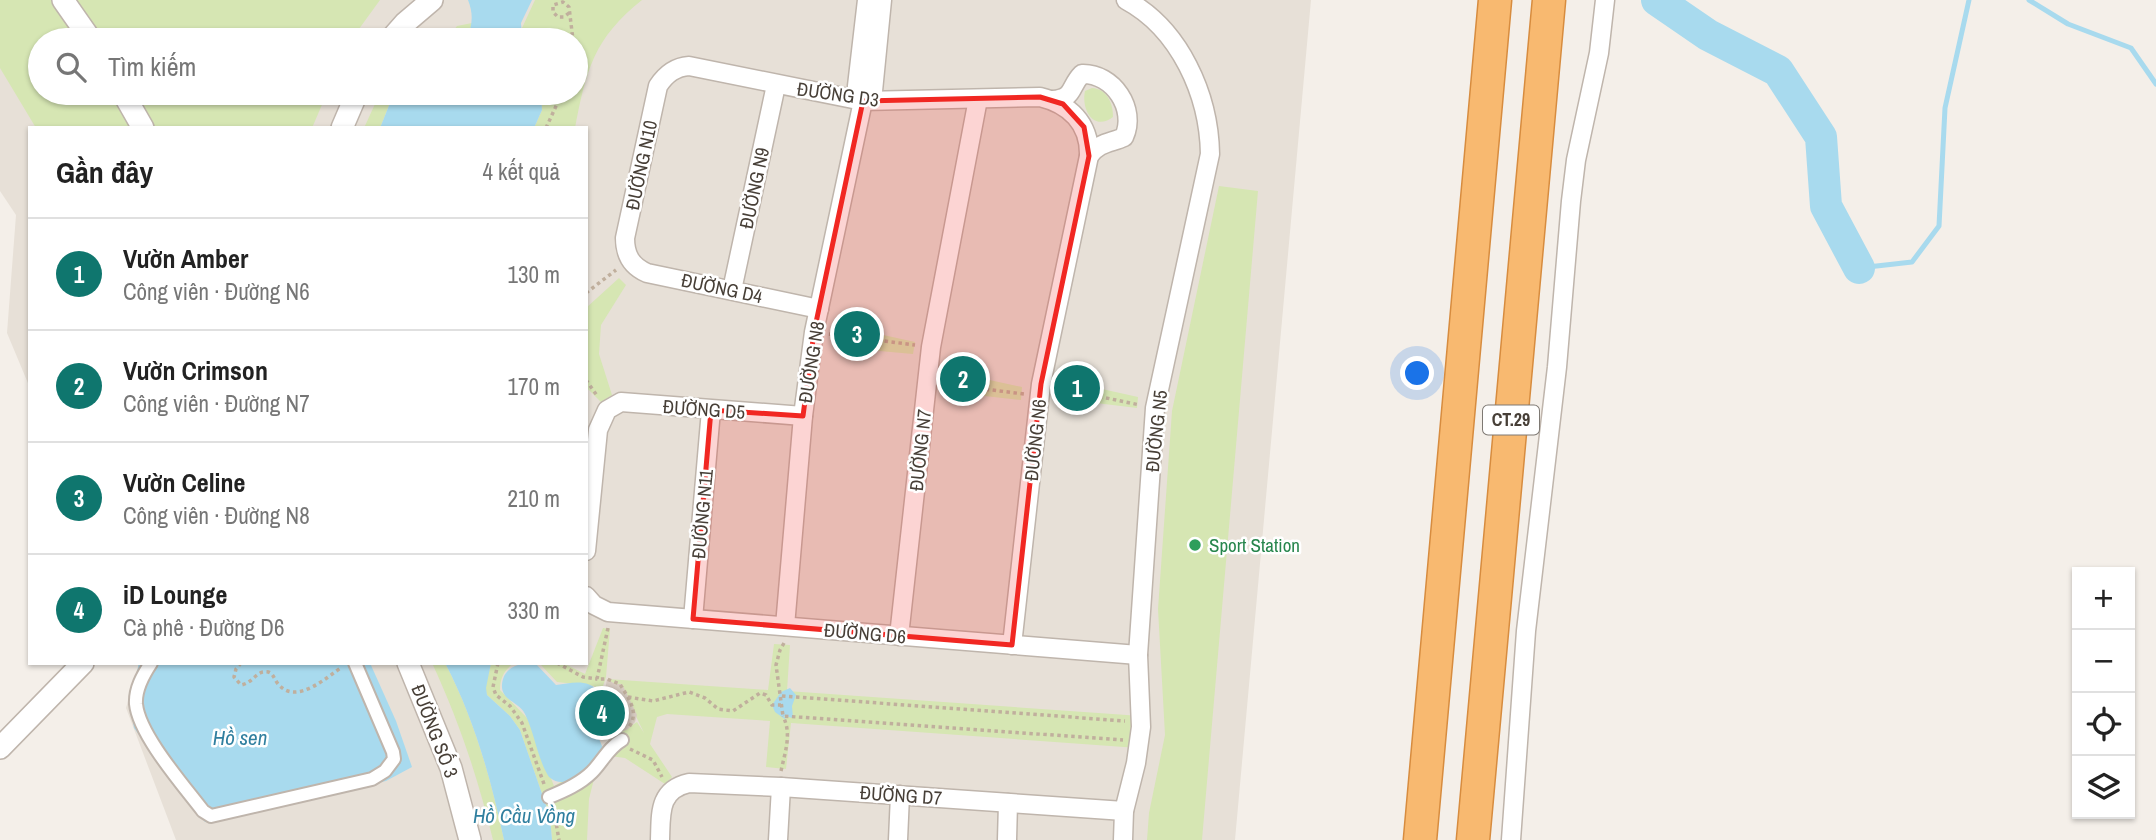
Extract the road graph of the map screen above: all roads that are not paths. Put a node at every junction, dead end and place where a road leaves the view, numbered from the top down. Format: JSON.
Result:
{"nodes":[{"id":1,"x":62,"y":0,"type":"edge"},
{"id":2,"x":432,"y":0,"type":"edge"},
{"id":3,"x":867,"y":0,"type":"edge"},
{"id":4,"x":882,"y":0,"type":"edge"},
{"id":5,"x":1126,"y":0,"type":"edge"},
{"id":6,"x":1495,"y":0,"type":"edge"},
{"id":7,"x":1549,"y":0,"type":"edge"},
{"id":8,"x":1605,"y":0,"type":"edge"},
{"id":9,"x":82,"y":28,"type":"edge"},
{"id":10,"x":401,"y":28,"type":"edge"},
{"id":11,"x":669,"y":73,"type":"joint"},
{"id":12,"x":775,"y":85,"type":"junction"},
{"id":13,"x":978,"y":99,"type":"junction"},
{"id":14,"x":1053,"y":100,"type":"junction"},
{"id":15,"x":863,"y":101,"type":"junction"},
{"id":16,"x":130,"y":105,"type":"edge"},
{"id":17,"x":351,"y":105,"type":"edge"},
{"id":18,"x":142,"y":126,"type":"edge"},
{"id":19,"x":343,"y":126,"type":"edge"},
{"id":20,"x":1089,"y":156,"type":"junction"},
{"id":21,"x":629,"y":260,"type":"joint"},
{"id":22,"x":732,"y":290,"type":"junction"},
{"id":23,"x":820,"y":309,"type":"junction"},
{"id":24,"x":711,"y":410,"type":"junction"},
{"id":25,"x":803,"y":416,"type":"junction"},
{"id":26,"x":588,"y":531,"type":"edge"},
{"id":27,"x":596,"y":604,"type":"edge"},
{"id":28,"x":693,"y":619,"type":"junction"},
{"id":29,"x":785,"y":626,"type":"junction"},
{"id":30,"x":900,"y":636,"type":"junction"},
{"id":31,"x":1012,"y":645,"type":"junction"},
{"id":32,"x":1138,"y":654,"type":"junction"},
{"id":33,"x":82,"y":665,"type":"edge"},
{"id":34,"x":150,"y":665,"type":"edge"},
{"id":35,"x":356,"y":665,"type":"edge"},
{"id":36,"x":409,"y":665,"type":"edge"},
{"id":37,"x":622,"y":740,"type":"road end"},
{"id":38,"x":0,"y":748,"type":"edge"},
{"id":39,"x":780,"y":787,"type":"junction"},
{"id":40,"x":900,"y":795,"type":"junction"},
{"id":41,"x":549,"y":797,"type":"road end"},
{"id":42,"x":1008,"y":803,"type":"junction"},
{"id":43,"x":1124,"y":811,"type":"junction"},
{"id":44,"x":470,"y":840,"type":"edge"},
{"id":45,"x":660,"y":840,"type":"edge"},
{"id":46,"x":778,"y":840,"type":"edge"},
{"id":47,"x":898,"y":840,"type":"edge"},
{"id":48,"x":1007,"y":840,"type":"edge"},
{"id":49,"x":1123,"y":840,"type":"edge"},
{"id":50,"x":1420,"y":840,"type":"edge"},
{"id":51,"x":1473,"y":840,"type":"edge"},
{"id":52,"x":1511,"y":840,"type":"edge"}],
"edges":[{"from":1,"to":9,"type":"street"},
{"from":2,"to":10,"type":"street"},
{"from":3,"to":15,"type":"street","name":"ĐƯỜNG N8"},
{"from":4,"to":15,"type":"street","name":"ĐƯỜNG N8"},
{"from":5,"to":32,"type":"street","name":"ĐƯỜNG N5"},
{"from":6,"to":50,"type":"highway","number":"CT.29"},
{"from":7,"to":51,"type":"highway","number":"CT.29"},
{"from":8,"to":52,"type":"street"},
{"from":11,"to":12,"type":"street","name":"ĐƯỜNG D3"},
{"from":11,"to":21,"type":"street","name":"ĐƯỜNG N10"},
{"from":12,"to":15,"type":"street","name":"ĐƯỜNG D3"},
{"from":12,"to":22,"type":"street","name":"ĐƯỜNG N9"},
{"from":13,"to":14,"type":"street","name":"ĐƯỜNG D3"},
{"from":13,"to":15,"type":"street","name":"ĐƯỜNG D3"},
{"from":13,"to":30,"type":"street","name":"ĐƯỜNG N7"},
{"from":14,"to":20,"type":"street","name":"ĐƯỜNG N6"},
{"from":14,"to":20,"type":"street"},
{"from":15,"to":23,"type":"street","name":"ĐƯỜNG N8"},
{"from":16,"to":18,"type":"street"},
{"from":17,"to":19,"type":"street"},
{"from":20,"to":31,"type":"street","name":"ĐƯỜNG N6"},
{"from":21,"to":22,"type":"street","name":"ĐƯỜNG D4"},
{"from":22,"to":23,"type":"street","name":"ĐƯỜNG D4"},
{"from":23,"to":25,"type":"street","name":"ĐƯỜNG N8"},
{"from":24,"to":25,"type":"street","name":"ĐƯỜNG D5"},
{"from":24,"to":26,"type":"street","name":"ĐƯỜNG D5"},
{"from":24,"to":28,"type":"street","name":"ĐƯỜNG N11"},
{"from":25,"to":29,"type":"street","name":"ĐƯỜNG N8"},
{"from":27,"to":28,"type":"street","name":"ĐƯỜNG D6"},
{"from":28,"to":29,"type":"street","name":"ĐƯỜNG D6"},
{"from":29,"to":30,"type":"street","name":"ĐƯỜNG D6"},
{"from":30,"to":31,"type":"street","name":"ĐƯỜNG D6"},
{"from":31,"to":32,"type":"street","name":"ĐƯỜNG D6"},
{"from":32,"to":43,"type":"street","name":"ĐƯỜNG N5"},
{"from":33,"to":38,"type":"street"},
{"from":34,"to":35,"type":"street"},
{"from":36,"to":44,"type":"street","name":"ĐƯỜNG SỐ 3"},
{"from":37,"to":41,"type":"street"},
{"from":39,"to":40,"type":"street","name":"ĐƯỜNG D7"},
{"from":39,"to":45,"type":"street","name":"ĐƯỜNG D7"},
{"from":39,"to":46,"type":"street"},
{"from":40,"to":42,"type":"street","name":"ĐƯỜNG D7"},
{"from":40,"to":47,"type":"street"},
{"from":42,"to":43,"type":"street","name":"ĐƯỜNG D7"},
{"from":42,"to":48,"type":"street"},
{"from":43,"to":49,"type":"street","name":"ĐƯỜNG N5"}]}
